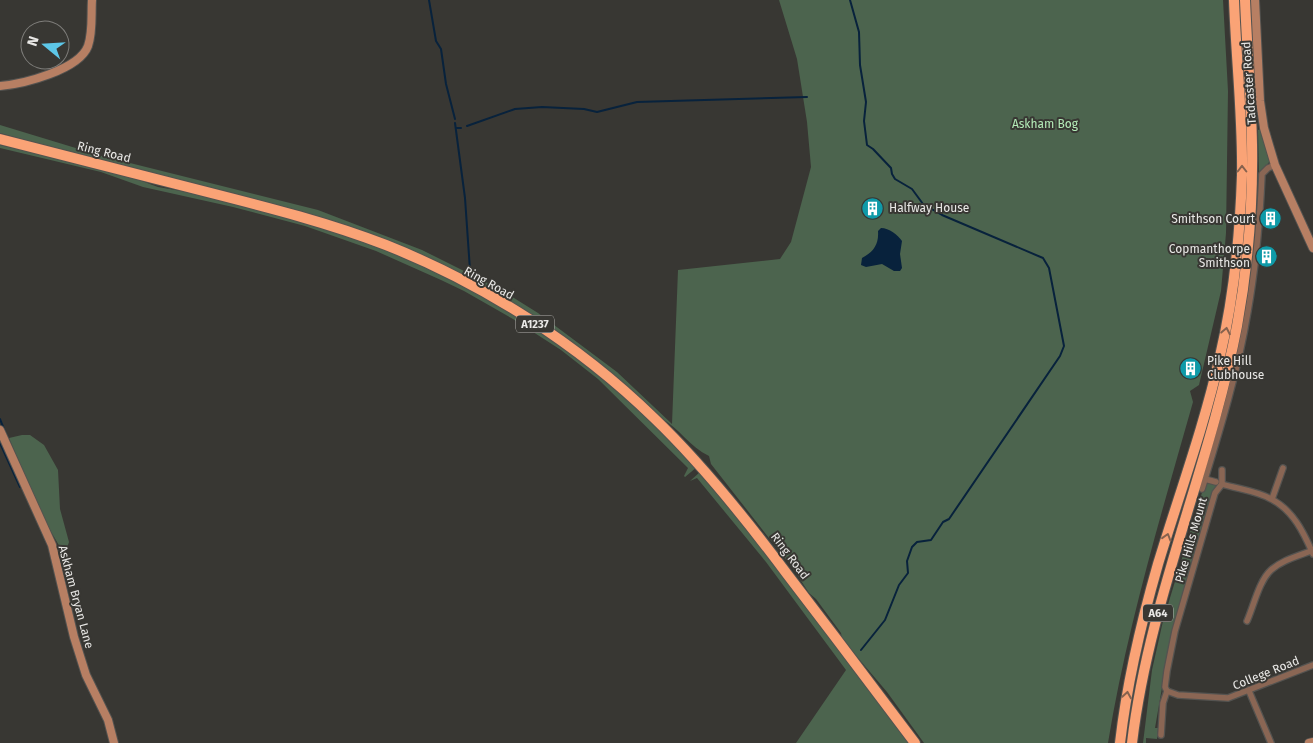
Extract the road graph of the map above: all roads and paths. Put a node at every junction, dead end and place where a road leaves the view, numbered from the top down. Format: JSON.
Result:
{"nodes":[{"id":1,"x":92,"y":0,"type":"edge"},
{"id":2,"x":1234,"y":0,"type":"edge"},
{"id":3,"x":1244,"y":0,"type":"edge"},
{"id":4,"x":1255,"y":0,"type":"edge"},
{"id":5,"x":0,"y":86,"type":"edge"},
{"id":6,"x":0,"y":138,"type":"edge"},
{"id":7,"x":1275,"y":165,"type":"junction"},
{"id":8,"x":1313,"y":248,"type":"edge"},
{"id":9,"x":0,"y":430,"type":"edge"},
{"id":10,"x":1283,"y":468,"type":"dead end"},
{"id":11,"x":1222,"y":470,"type":"dead end"},
{"id":12,"x":1205,"y":479,"type":"junction"},
{"id":13,"x":1219,"y":483,"type":"junction"},
{"id":14,"x":1202,"y":489,"type":"dead end"},
{"id":15,"x":1272,"y":499,"type":"junction"},
{"id":16,"x":1312,"y":552,"type":"edge"},
{"id":17,"x":1247,"y":621,"type":"dead end"},
{"id":18,"x":1313,"y":664,"type":"edge"},
{"id":19,"x":1167,"y":691,"type":"junction"},
{"id":20,"x":1249,"y":691,"type":"junction"},
{"id":21,"x":1160,"y":735,"type":"dead end"},
{"id":22,"x":1313,"y":742,"type":"edge"},
{"id":23,"x":114,"y":743,"type":"edge"},
{"id":24,"x":915,"y":743,"type":"edge"},
{"id":25,"x":1120,"y":743,"type":"edge"},
{"id":26,"x":1132,"y":743,"type":"edge"},
{"id":27,"x":1272,"y":743,"type":"edge"},
{"id":28,"x":1309,"y":743,"type":"edge"}],
"edges":[{"from":1,"to":5,"type":"street"},
{"from":25,"to":2,"type":"highway","number":"A64","one_way":true},
{"from":3,"to":26,"type":"highway","number":"A64"},
{"from":4,"to":7,"type":"street","name":"Tadcaster Road"},
{"from":6,"to":24,"type":"highway","name":"Ring Road","number":"A1237"},
{"from":7,"to":8,"type":"street","name":"Tadcaster Road"},
{"from":7,"to":12,"type":"street"},
{"from":9,"to":23,"type":"street","name":"Askham Bryan Lane"},
{"from":10,"to":15,"type":"street"},
{"from":11,"to":13,"type":"street","name":"Pike Hills Mount"},
{"from":12,"to":13,"type":"street"},
{"from":12,"to":14,"type":"street"},
{"from":13,"to":15,"type":"street"},
{"from":13,"to":19,"type":"street","name":"Pike Hills Mount"},
{"from":15,"to":16,"type":"street"},
{"from":16,"to":17,"type":"street"},
{"from":18,"to":20,"type":"street","name":"College Road"},
{"from":19,"to":20,"type":"street","name":"College Road"},
{"from":19,"to":21,"type":"street","name":"Pike Hills Mount"},
{"from":20,"to":27,"type":"street"},
{"from":22,"to":28,"type":"street"}]}
